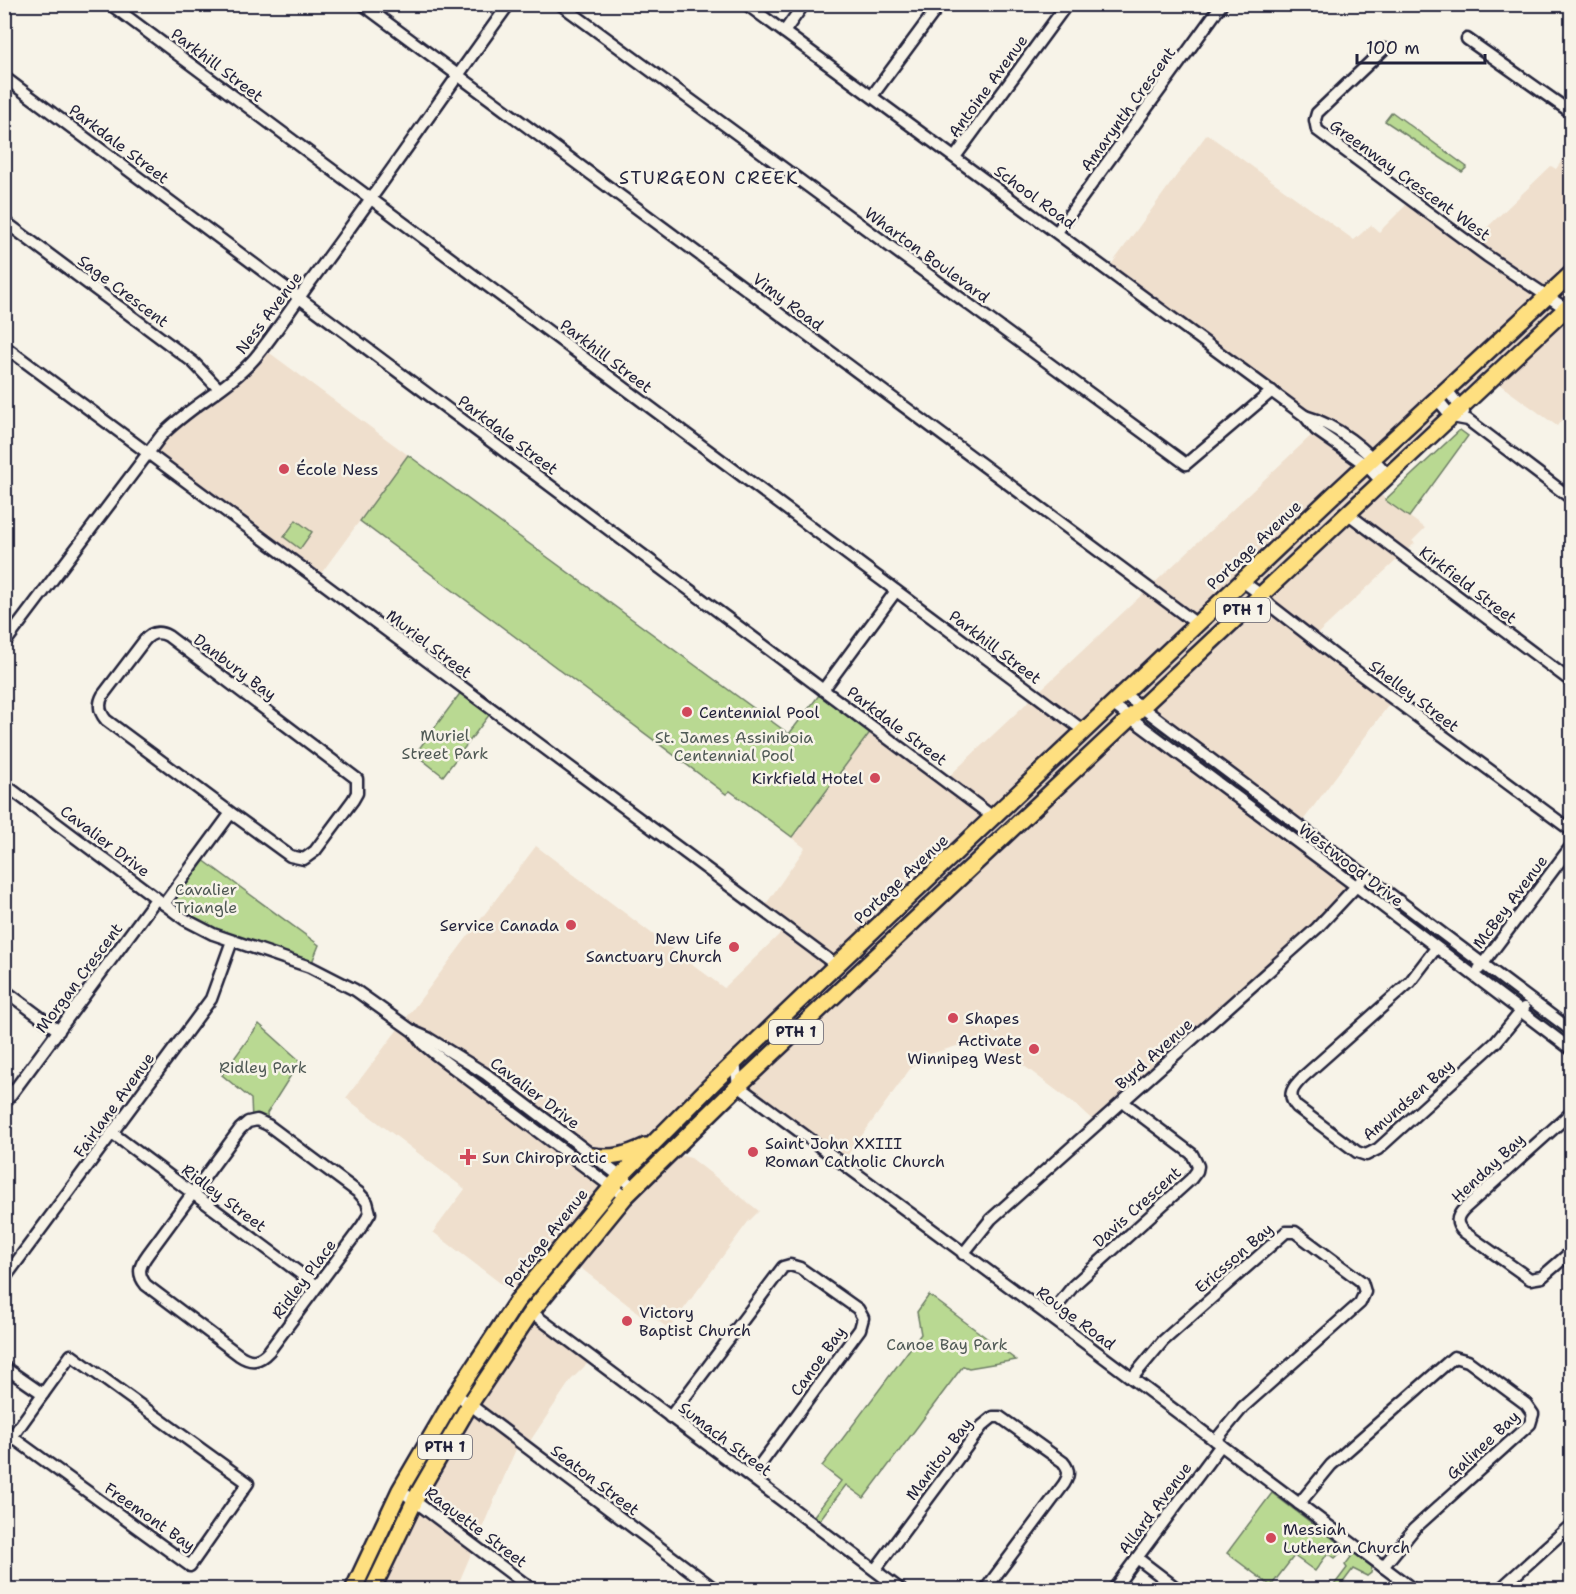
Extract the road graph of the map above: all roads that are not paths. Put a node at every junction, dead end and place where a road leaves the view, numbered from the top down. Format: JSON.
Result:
{"nodes":[{"id":1,"x":110,"y":4,"type":"edge"},
{"id":2,"x":362,"y":4,"type":"edge"},
{"id":3,"x":509,"y":4,"type":"edge"},
{"id":4,"x":560,"y":4,"type":"edge"},
{"id":5,"x":746,"y":4,"type":"edge"},
{"id":6,"x":804,"y":4,"type":"edge"},
{"id":7,"x":940,"y":4,"type":"edge"},
{"id":8,"x":1067,"y":4,"type":"edge"},
{"id":9,"x":1222,"y":4,"type":"edge"},
{"id":10,"x":784,"y":32,"type":"junction"},
{"id":11,"x":1467,"y":39,"type":"dead end"},
{"id":12,"x":1384,"y":49,"type":"dead end"},
{"id":13,"x":457,"y":75,"type":"junction"},
{"id":14,"x":4,"y":77,"type":"edge"},
{"id":15,"x":872,"y":96,"type":"junction"},
{"id":16,"x":1572,"y":113,"type":"edge"},
{"id":17,"x":955,"y":157,"type":"junction"},
{"id":18,"x":372,"y":200,"type":"junction"},
{"id":19,"x":4,"y":221,"type":"edge"},
{"id":20,"x":1058,"y":232,"type":"junction"},
{"id":21,"x":1572,"y":273,"type":"edge"},
{"id":22,"x":1547,"y":296,"type":"junction"},
{"id":23,"x":299,"y":297,"type":"junction"},
{"id":24,"x":1570,"y":308,"type":"edge"},
{"id":25,"x":4,"y":346,"type":"edge"},
{"id":26,"x":219,"y":389,"type":"junction"},
{"id":27,"x":1272,"y":391,"type":"junction"},
{"id":28,"x":1442,"y":394,"type":"junction"},
{"id":29,"x":1461,"y":415,"type":"junction"},
{"id":30,"x":148,"y":453,"type":"junction"},
{"id":31,"x":1370,"y":461,"type":"junction"},
{"id":32,"x":1384,"y":478,"type":"junction"},
{"id":33,"x":1572,"y":499,"type":"edge"},
{"id":34,"x":1347,"y":513,"type":"junction"},
{"id":35,"x":1242,"y":581,"type":"junction"},
{"id":36,"x":896,"y":591,"type":"junction"},
{"id":37,"x":1260,"y":594,"type":"junction"},
{"id":38,"x":1197,"y":624,"type":"junction"},
{"id":39,"x":4,"y":644,"type":"edge"},
{"id":40,"x":1572,"y":682,"type":"edge"},
{"id":41,"x":823,"y":690,"type":"junction"},
{"id":42,"x":1118,"y":699,"type":"junction"},
{"id":43,"x":1135,"y":712,"type":"junction"},
{"id":44,"x":1084,"y":731,"type":"junction"},
{"id":45,"x":4,"y":784,"type":"edge"},
{"id":46,"x":231,"y":813,"type":"junction"},
{"id":47,"x":993,"y":817,"type":"junction"},
{"id":48,"x":1572,"y":831,"type":"edge"},
{"id":49,"x":1572,"y":845,"type":"edge"},
{"id":50,"x":1366,"y":876,"type":"junction"},
{"id":51,"x":1356,"y":886,"type":"junction"},
{"id":52,"x":160,"y":902,"type":"junction"},
{"id":53,"x":232,"y":941,"type":"junction"},
{"id":54,"x":1436,"y":948,"type":"junction"},
{"id":55,"x":1482,"y":964,"type":"junction"},
{"id":56,"x":836,"y":965,"type":"junction"},
{"id":57,"x":1473,"y":976,"type":"junction"},
{"id":58,"x":4,"y":990,"type":"edge"},
{"id":59,"x":1530,"y":1000,"type":"junction"},
{"id":60,"x":1521,"y":1012,"type":"junction"},
{"id":61,"x":59,"y":1031,"type":"junction"},
{"id":62,"x":1572,"y":1031,"type":"edge"},
{"id":63,"x":414,"y":1032,"type":"junction"},
{"id":64,"x":1572,"y":1050,"type":"edge"},
{"id":65,"x":730,"y":1067,"type":"junction"},
{"id":66,"x":738,"y":1086,"type":"junction"},
{"id":67,"x":721,"y":1102,"type":"junction"},
{"id":68,"x":1123,"y":1102,"type":"junction"},
{"id":69,"x":4,"y":1104,"type":"edge"},
{"id":70,"x":1572,"y":1112,"type":"edge"},
{"id":71,"x":112,"y":1133,"type":"junction"},
{"id":72,"x":657,"y":1140,"type":"junction"},
{"id":73,"x":592,"y":1156,"type":"junction"},
{"id":74,"x":616,"y":1181,"type":"junction"},
{"id":75,"x":629,"y":1192,"type":"junction"},
{"id":76,"x":193,"y":1193,"type":"junction"},
{"id":77,"x":1572,"y":1251,"type":"edge"},
{"id":78,"x":963,"y":1254,"type":"junction"},
{"id":79,"x":4,"y":1279,"type":"edge"},
{"id":80,"x":317,"y":1286,"type":"junction"},
{"id":81,"x":531,"y":1312,"type":"junction"},
{"id":82,"x":1049,"y":1316,"type":"junction"},
{"id":83,"x":4,"y":1367,"type":"edge"},
{"id":84,"x":1132,"y":1378,"type":"junction"},
{"id":85,"x":456,"y":1394,"type":"junction"},
{"id":86,"x":43,"y":1395,"type":"junction"},
{"id":87,"x":470,"y":1404,"type":"junction"},
{"id":88,"x":670,"y":1417,"type":"junction"},
{"id":89,"x":1218,"y":1443,"type":"junction"},
{"id":90,"x":750,"y":1477,"type":"junction"},
{"id":91,"x":400,"y":1490,"type":"junction"},
{"id":92,"x":414,"y":1500,"type":"junction"},
{"id":93,"x":1299,"y":1504,"type":"junction"},
{"id":94,"x":1572,"y":1524,"type":"edge"},
{"id":95,"x":1137,"y":1557,"type":"junction"},
{"id":96,"x":1383,"y":1567,"type":"junction"},
{"id":97,"x":875,"y":1570,"type":"junction"},
{"id":98,"x":353,"y":1590,"type":"edge"},
{"id":99,"x":372,"y":1590,"type":"edge"},
{"id":100,"x":533,"y":1590,"type":"edge"},
{"id":101,"x":716,"y":1590,"type":"edge"},
{"id":102,"x":901,"y":1590,"type":"edge"},
{"id":103,"x":985,"y":1590,"type":"edge"},
{"id":104,"x":1113,"y":1590,"type":"edge"},
{"id":105,"x":1179,"y":1590,"type":"edge"},
{"id":106,"x":1414,"y":1590,"type":"edge"},
{"id":107,"x":1499,"y":1590,"type":"edge"}],
"edges":[{"from":1,"to":18,"type":"street","name":"Parkhill Street"},
{"from":2,"to":13,"type":"street","name":"Vimy Road"},
{"from":3,"to":13,"type":"street","name":"Ness Avenue"},
{"from":4,"to":27,"type":"street","name":"Wharton Boulevard"},
{"from":5,"to":10,"type":"street","name":"School Road"},
{"from":6,"to":10,"type":"street"},
{"from":7,"to":15,"type":"street"},
{"from":8,"to":17,"type":"street","name":"Antoine Avenue"},
{"from":9,"to":20,"type":"street","name":"Amarynth Crescent"},
{"from":10,"to":15,"type":"street","name":"School Road"},
{"from":11,"to":16,"type":"street"},
{"from":12,"to":22,"type":"street","name":"Greenway Crescent West"},
{"from":13,"to":18,"type":"street","name":"Ness Avenue"},
{"from":13,"to":38,"type":"street","name":"Vimy Road"},
{"from":14,"to":23,"type":"street","name":"Parkdale Street"},
{"from":15,"to":17,"type":"street","name":"School Road"},
{"from":17,"to":20,"type":"street","name":"School Road"},
{"from":18,"to":23,"type":"street","name":"Ness Avenue"},
{"from":18,"to":36,"type":"street","name":"Parkhill Street"},
{"from":19,"to":26,"type":"street","name":"Sage Crescent"},
{"from":20,"to":27,"type":"street","name":"School Road"},
{"from":21,"to":22,"type":"highway","name":"Portage Avenue","number":"PTH 1"},
{"from":22,"to":24,"type":"street"},
{"from":22,"to":28,"type":"highway","name":"Portage Avenue","number":"PTH 1"},
{"from":23,"to":26,"type":"street","name":"Ness Avenue"},
{"from":23,"to":41,"type":"street","name":"Parkdale Street"},
{"from":24,"to":29,"type":"highway","number":"PTH 1"},
{"from":25,"to":30,"type":"street","name":"Muriel Street"},
{"from":26,"to":30,"type":"street","name":"Ness Avenue"},
{"from":27,"to":31,"type":"street","name":"School Road"},
{"from":28,"to":29,"type":"street"},
{"from":28,"to":31,"type":"highway","name":"Portage Avenue","number":"PTH 1"},
{"from":29,"to":32,"type":"highway","number":"PTH 1"},
{"from":29,"to":33,"type":"street"},
{"from":30,"to":39,"type":"street","name":"Ness Avenue"},
{"from":30,"to":56,"type":"street","name":"Muriel Street"},
{"from":31,"to":32,"type":"street","name":"School Road"},
{"from":31,"to":35,"type":"highway","name":"Portage Avenue","number":"PTH 1"},
{"from":32,"to":34,"type":"highway","number":"PTH 1"},
{"from":34,"to":37,"type":"highway","number":"PTH 1"},
{"from":34,"to":40,"type":"street","name":"Kirkfield Street"},
{"from":35,"to":37,"type":"street","name":"Shelley Street"},
{"from":35,"to":38,"type":"highway","name":"Portage Avenue","number":"PTH 1"},
{"from":36,"to":41,"type":"street"},
{"from":36,"to":44,"type":"street","name":"Parkhill Street"},
{"from":37,"to":43,"type":"highway","number":"PTH 1"},
{"from":37,"to":48,"type":"street","name":"Shelley Street"},
{"from":38,"to":42,"type":"highway","name":"Portage Avenue","number":"PTH 1"},
{"from":41,"to":47,"type":"street","name":"Parkdale Street"},
{"from":42,"to":43,"type":"street","name":"Westwood Drive"},
{"from":42,"to":44,"type":"highway","name":"Portage Avenue","number":"PTH 1"},
{"from":43,"to":50,"type":"street","name":"Westwood Drive"},
{"from":43,"to":51,"type":"street","name":"Westwood Drive"},
{"from":43,"to":66,"type":"highway","number":"PTH 1"},
{"from":44,"to":47,"type":"highway","name":"Portage Avenue","number":"PTH 1"},
{"from":45,"to":52,"type":"street","name":"Cavalier Drive"},
{"from":46,"to":46,"type":"street","name":"Danbury Bay"},
{"from":46,"to":52,"type":"street"},
{"from":47,"to":56,"type":"highway","name":"Portage Avenue","number":"PTH 1"},
{"from":49,"to":55,"type":"street","name":"McBey Avenue"},
{"from":50,"to":51,"type":"street","name":"Byrd Avenue"},
{"from":50,"to":55,"type":"street","name":"Westwood Drive"},
{"from":51,"to":54,"type":"street","name":"Westwood Drive"},
{"from":51,"to":68,"type":"street","name":"Byrd Avenue"},
{"from":52,"to":53,"type":"street","name":"Cavalier Drive"},
{"from":52,"to":61,"type":"street","name":"Morgan Crescent"},
{"from":53,"to":63,"type":"street","name":"Cavalier Drive"},
{"from":53,"to":71,"type":"street","name":"Fairlane Avenue"},
{"from":54,"to":57,"type":"street","name":"Westwood Drive"},
{"from":54,"to":60,"type":"street","name":"Amundsen Bay"},
{"from":55,"to":57,"type":"street","name":"McBey Avenue"},
{"from":55,"to":59,"type":"street","name":"Westwood Drive"},
{"from":56,"to":65,"type":"highway","name":"Portage Avenue","number":"PTH 1"},
{"from":57,"to":60,"type":"street","name":"Westwood Drive"},
{"from":58,"to":61,"type":"street"},
{"from":59,"to":60,"type":"street","name":"Amundsen Bay"},
{"from":59,"to":62,"type":"street","name":"Westwood Drive"},
{"from":60,"to":64,"type":"street","name":"Westwood Drive"},
{"from":61,"to":69,"type":"street","name":"Morgan Crescent"},
{"from":63,"to":73,"type":"street","name":"Cavalier Drive"},
{"from":63,"to":74,"type":"street","name":"Cavalier Drive"},
{"from":65,"to":66,"type":"street"},
{"from":65,"to":67,"type":"highway"},
{"from":65,"to":72,"type":"highway","name":"Portage Avenue","number":"PTH 1"},
{"from":66,"to":67,"type":"highway","number":"PTH 1"},
{"from":66,"to":78,"type":"street","name":"Rouge Road"},
{"from":67,"to":75,"type":"highway","number":"PTH 1"},
{"from":68,"to":78,"type":"street","name":"Byrd Avenue"},
{"from":68,"to":82,"type":"street","name":"Davis Crescent"},
{"from":70,"to":77,"type":"street","name":"Henday Bay"},
{"from":71,"to":76,"type":"street","name":"Ridley Street"},
{"from":71,"to":79,"type":"street","name":"Fairlane Avenue"},
{"from":72,"to":73,"type":"highway"},
{"from":72,"to":74,"type":"highway","name":"Portage Avenue","number":"PTH 1"},
{"from":73,"to":74,"type":"street","name":"Cavalier Drive"},
{"from":74,"to":75,"type":"street","name":"Cavalier Drive"},
{"from":74,"to":85,"type":"highway","name":"Portage Avenue","number":"PTH 1"},
{"from":75,"to":81,"type":"highway","number":"PTH 1"},
{"from":76,"to":80,"type":"street","name":"Ridley Street"},
{"from":76,"to":80,"type":"street","name":"Ridley Place"},
{"from":76,"to":80,"type":"street","name":"Ridley Place"},
{"from":78,"to":82,"type":"street","name":"Rouge Road"},
{"from":81,"to":87,"type":"highway","number":"PTH 1"},
{"from":81,"to":88,"type":"street","name":"Sumach Street"},
{"from":82,"to":84,"type":"street","name":"Rouge Road"},
{"from":83,"to":86,"type":"street"},
{"from":84,"to":89,"type":"street","name":"Rouge Road"},
{"from":84,"to":89,"type":"street","name":"Ericsson Bay"},
{"from":85,"to":87,"type":"street","name":"Seaton Street"},
{"from":85,"to":91,"type":"highway","name":"Portage Avenue","number":"PTH 1"},
{"from":86,"to":86,"type":"street","name":"Freemont Bay"},
{"from":87,"to":92,"type":"highway","number":"PTH 1"},
{"from":87,"to":101,"type":"street","name":"Seaton Street"},
{"from":88,"to":90,"type":"street","name":"Sumach Street"},
{"from":88,"to":90,"type":"street","name":"Canoe Bay"},
{"from":89,"to":93,"type":"street","name":"Rouge Road"},
{"from":89,"to":95,"type":"street","name":"Allard Avenue"},
{"from":90,"to":97,"type":"street","name":"Sumach Street"},
{"from":91,"to":92,"type":"street","name":"Raquette Street"},
{"from":91,"to":98,"type":"highway","name":"Portage Avenue","number":"PTH 1"},
{"from":92,"to":99,"type":"highway","number":"PTH 1"},
{"from":92,"to":100,"type":"street","name":"Raquette Street"},
{"from":93,"to":96,"type":"street","name":"Rouge Road"},
{"from":93,"to":96,"type":"street","name":"Galinee Bay"},
{"from":94,"to":107,"type":"street"},
{"from":95,"to":104,"type":"street","name":"Allard Avenue"},
{"from":95,"to":105,"type":"street"},
{"from":96,"to":106,"type":"street","name":"Rouge Road"},
{"from":97,"to":102,"type":"street","name":"Sumach Street"},
{"from":97,"to":103,"type":"street","name":"Manitou Bay"}]}
